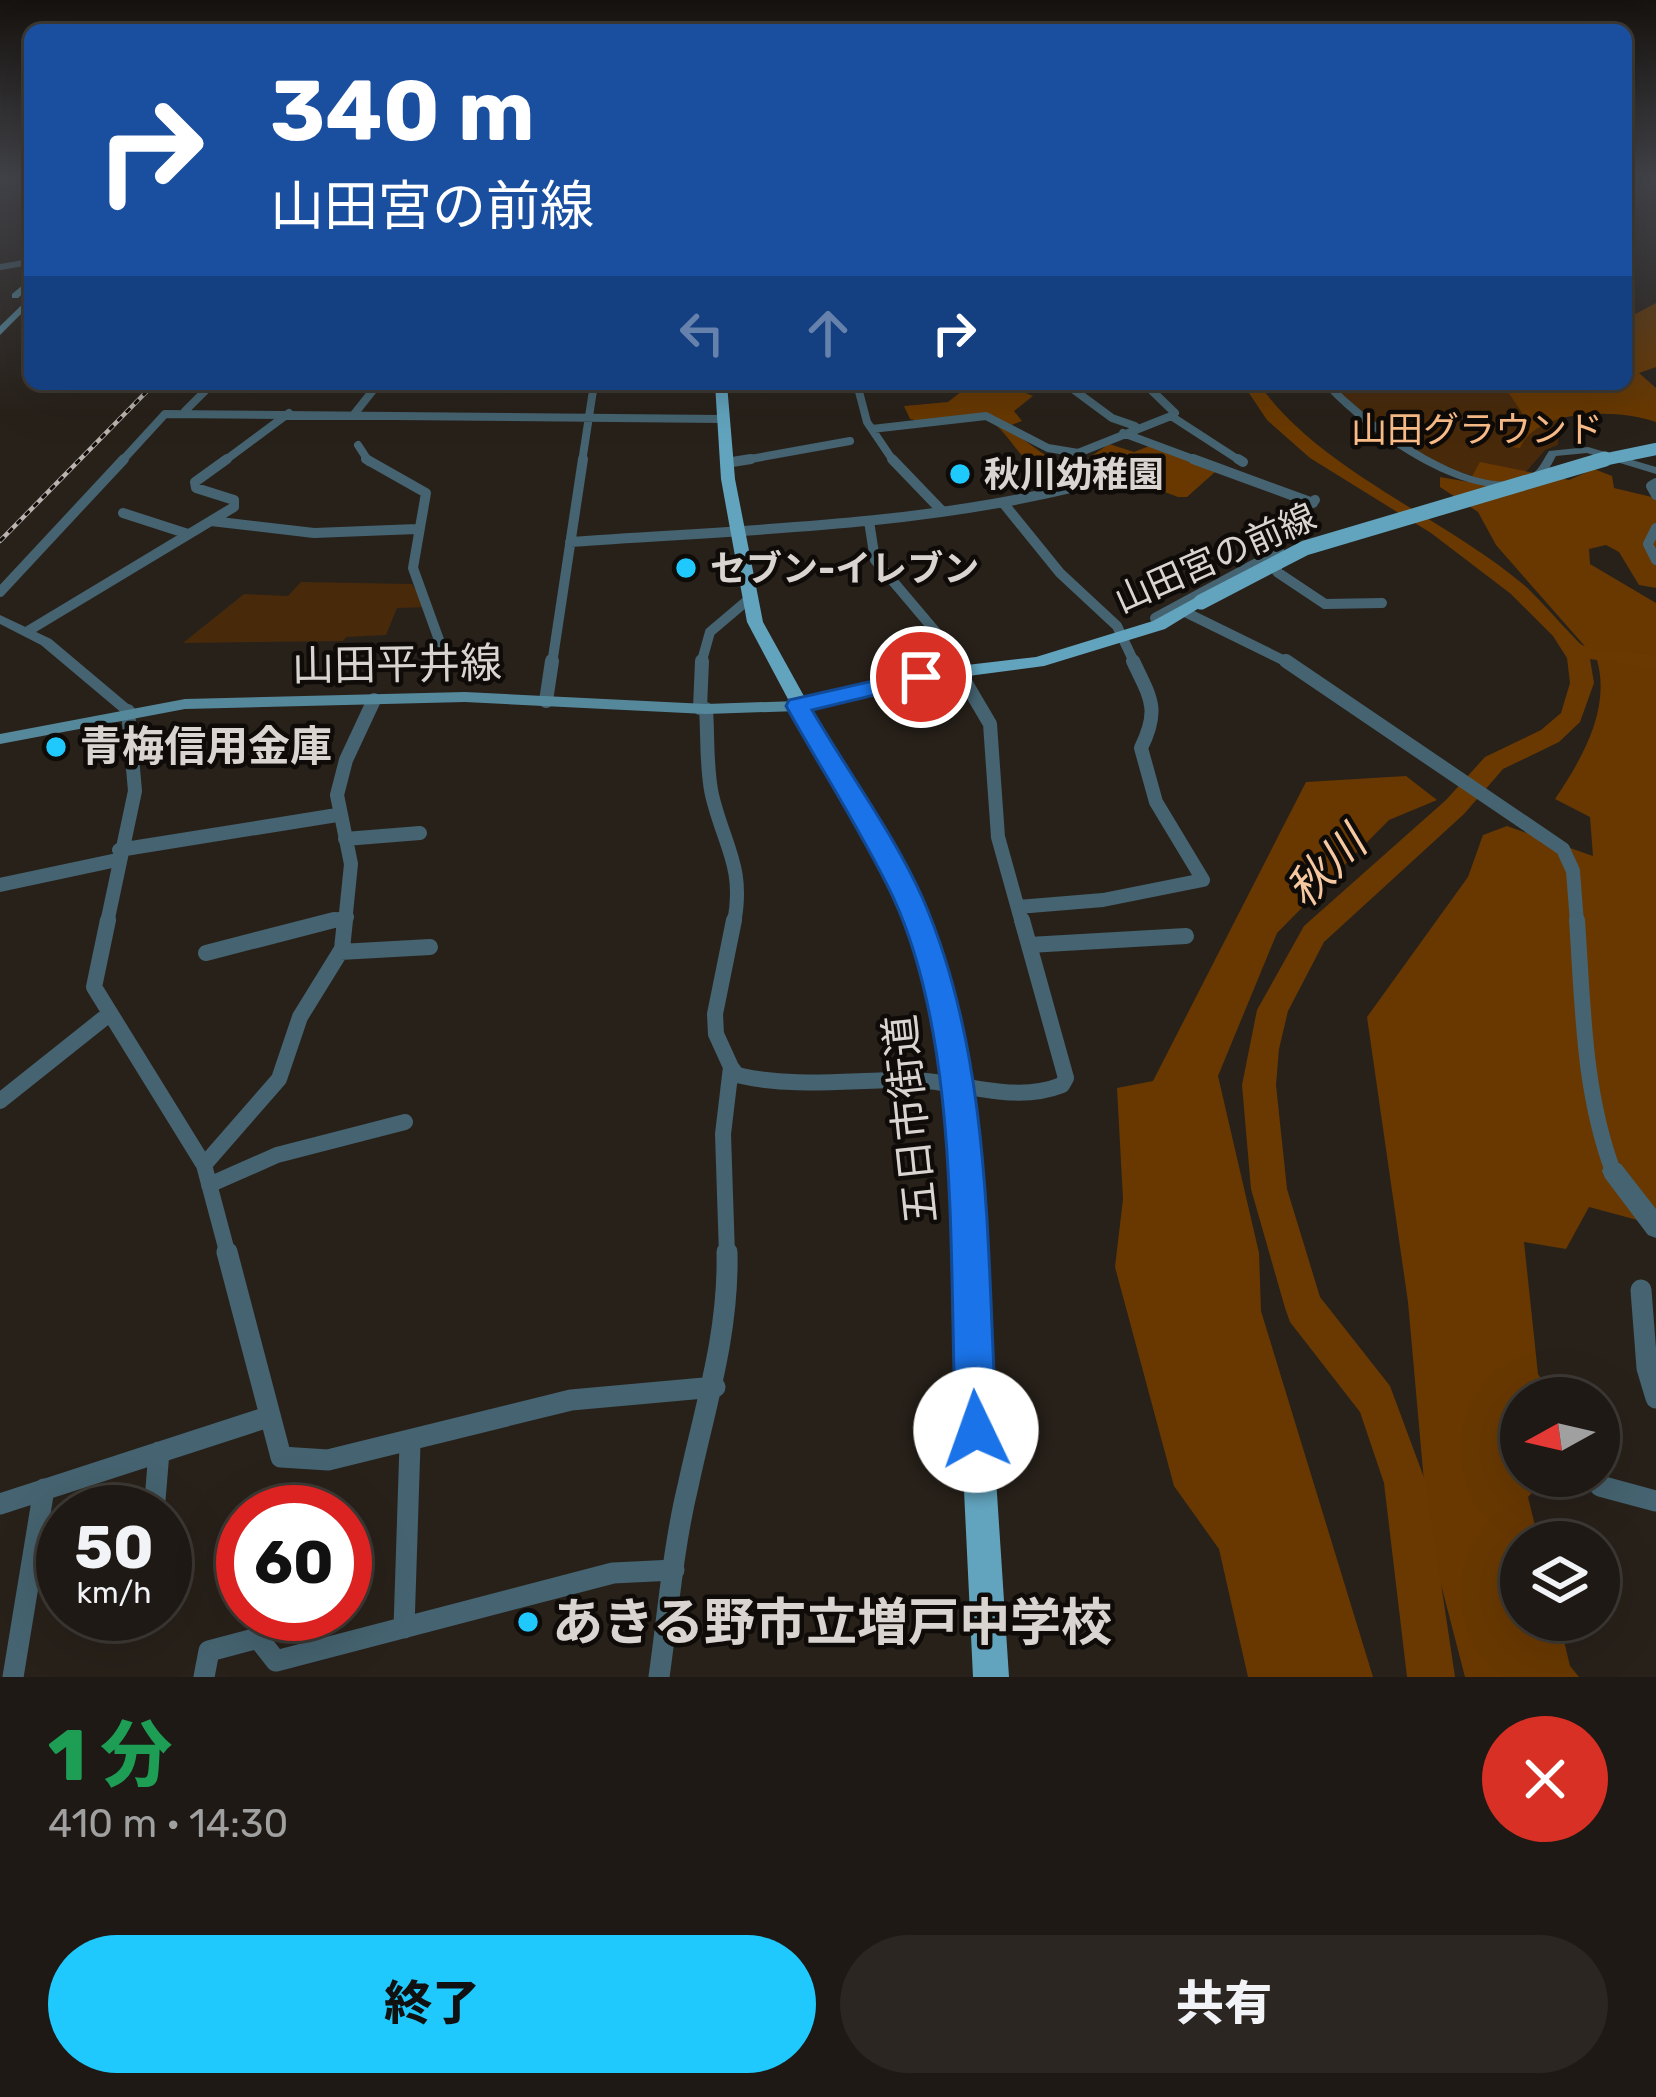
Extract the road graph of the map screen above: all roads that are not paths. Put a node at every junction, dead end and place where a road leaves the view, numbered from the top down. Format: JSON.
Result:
{"nodes":[{"id":1,"x":24,"y":305,"type":"edge"},
{"id":2,"x":0,"y":332,"type":"edge"},
{"id":3,"x":206,"y":390,"type":"edge"},
{"id":4,"x":373,"y":390,"type":"edge"},
{"id":5,"x":593,"y":390,"type":"edge"},
{"id":6,"x":721,"y":390,"type":"edge"},
{"id":7,"x":859,"y":390,"type":"edge"},
{"id":8,"x":1074,"y":390,"type":"edge"},
{"id":9,"x":1151,"y":390,"type":"edge"},
{"id":10,"x":1334,"y":390,"type":"edge"},
{"id":11,"x":185,"y":411,"type":"junction"},
{"id":12,"x":290,"y":413,"type":"junction"},
{"id":13,"x":356,"y":413,"type":"junction"},
{"id":14,"x":587,"y":416,"type":"junction"},
{"id":15,"x":1171,"y":416,"type":"junction"},
{"id":16,"x":721,"y":418,"type":"junction"},
{"id":17,"x":1135,"y":426,"type":"junction"},
{"id":18,"x":872,"y":429,"type":"junction"},
{"id":19,"x":1123,"y":433,"type":"junction"},
{"id":20,"x":850,"y":441,"type":"dead end"},
{"id":21,"x":358,"y":445,"type":"dead end"},
{"id":22,"x":1656,"y":449,"type":"edge"},
{"id":23,"x":1078,"y":453,"type":"junction"},
{"id":24,"x":1243,"y":462,"type":"dead end"},
{"id":25,"x":726,"y":463,"type":"junction"},
{"id":26,"x":1656,"y":471,"type":"edge"},
{"id":27,"x":1656,"y":483,"type":"edge"},
{"id":28,"x":1656,"y":495,"type":"edge"},
{"id":29,"x":1004,"y":504,"type":"junction"},
{"id":30,"x":942,"y":511,"type":"junction"},
{"id":31,"x":123,"y":513,"type":"dead end"},
{"id":32,"x":211,"y":521,"type":"junction"},
{"id":33,"x":869,"y":521,"type":"junction"},
{"id":34,"x":417,"y":529,"type":"junction"},
{"id":35,"x":736,"y":529,"type":"junction"},
{"id":36,"x":1656,"y":529,"type":"edge"},
{"id":37,"x":188,"y":534,"type":"junction"},
{"id":38,"x":570,"y":542,"type":"junction"},
{"id":39,"x":1279,"y":551,"type":"junction"},
{"id":40,"x":1656,"y":560,"type":"edge"},
{"id":41,"x":0,"y":592,"type":"edge"},
{"id":42,"x":748,"y":598,"type":"junction"},
{"id":43,"x":1382,"y":603,"type":"dead end"},
{"id":44,"x":1193,"y":607,"type":"junction"},
{"id":45,"x":0,"y":620,"type":"edge"},
{"id":46,"x":1159,"y":625,"type":"junction"},
{"id":47,"x":28,"y":631,"type":"junction"},
{"id":48,"x":1122,"y":638,"type":"junction"},
{"id":49,"x":443,"y":651,"type":"dead end"},
{"id":50,"x":964,"y":673,"type":"junction"},
{"id":51,"x":374,"y":700,"type":"junction"},
{"id":52,"x":546,"y":700,"type":"junction"},
{"id":53,"x":798,"y":706,"type":"junction"},
{"id":54,"x":703,"y":708,"type":"junction"},
{"id":55,"x":128,"y":711,"type":"junction"},
{"id":56,"x":0,"y":739,"type":"edge"},
{"id":57,"x":337,"y":814,"type":"junction"},
{"id":58,"x":420,"y":833,"type":"dead end"},
{"id":59,"x":345,"y":838,"type":"junction"},
{"id":60,"x":118,"y":855,"type":"junction"},
{"id":61,"x":0,"y":885,"type":"edge"},
{"id":62,"x":1018,"y":907,"type":"junction"},
{"id":63,"x":347,"y":916,"type":"junction"},
{"id":64,"x":1186,"y":936,"type":"dead end"},
{"id":65,"x":1029,"y":945,"type":"junction"},
{"id":66,"x":430,"y":947,"type":"dead end"},
{"id":67,"x":340,"y":952,"type":"junction"},
{"id":68,"x":206,"y":953,"type":"dead end"},
{"id":69,"x":108,"y":1015,"type":"junction"},
{"id":70,"x":731,"y":1067,"type":"junction"},
{"id":71,"x":957,"y":1086,"type":"junction"},
{"id":72,"x":0,"y":1101,"type":"edge"},
{"id":73,"x":405,"y":1122,"type":"dead end"},
{"id":74,"x":1613,"y":1171,"type":"joint"},
{"id":75,"x":206,"y":1175,"type":"junction"},
{"id":76,"x":1656,"y":1227,"type":"edge"},
{"id":77,"x":1641,"y":1290,"type":"dead end"},
{"id":78,"x":715,"y":1388,"type":"junction"},
{"id":79,"x":1656,"y":1398,"type":"edge"},
{"id":80,"x":268,"y":1417,"type":"junction"},
{"id":81,"x":410,"y":1444,"type":"junction"},
{"id":82,"x":159,"y":1452,"type":"junction"},
{"id":83,"x":59,"y":1485,"type":"edge"},
{"id":84,"x":156,"y":1485,"type":"edge"},
{"id":85,"x":1620,"y":1491,"type":"edge"},
{"id":86,"x":36,"y":1493,"type":"edge"},
{"id":87,"x":1656,"y":1501,"type":"edge"},
{"id":88,"x":0,"y":1504,"type":"edge"},
{"id":89,"x":36,"y":1540,"type":"edge"},
{"id":90,"x":674,"y":1570,"type":"junction"},
{"id":91,"x":404,"y":1628,"type":"junction"},
{"id":92,"x":14,"y":1677,"type":"edge"},
{"id":93,"x":203,"y":1677,"type":"edge"},
{"id":94,"x":659,"y":1677,"type":"edge"},
{"id":95,"x":991,"y":1677,"type":"edge"}],
"edges":[{"from":1,"to":2,"type":"main road"},
{"from":3,"to":11,"type":"street"},
{"from":4,"to":13,"type":"street"},
{"from":5,"to":14,"type":"street"},
{"from":6,"to":16,"type":"main road","name":"五日市街道"},
{"from":7,"to":18,"type":"street"},
{"from":8,"to":17,"type":"street"},
{"from":9,"to":15,"type":"street"},
{"from":10,"to":26,"type":"street"},
{"from":11,"to":12,"type":"street"},
{"from":11,"to":41,"type":"street"},
{"from":12,"to":13,"type":"street"},
{"from":12,"to":32,"type":"street"},
{"from":13,"to":14,"type":"street"},
{"from":14,"to":16,"type":"street"},
{"from":14,"to":38,"type":"street"},
{"from":15,"to":17,"type":"street"},
{"from":15,"to":24,"type":"street"},
{"from":16,"to":25,"type":"main road","name":"五日市街道"},
{"from":17,"to":19,"type":"street"},
{"from":18,"to":23,"type":"street"},
{"from":18,"to":30,"type":"street"},
{"from":19,"to":23,"type":"street"},
{"from":19,"to":39,"type":"street"},
{"from":20,"to":25,"type":"street"},
{"from":21,"to":34,"type":"street"},
{"from":22,"to":44,"type":"main road","name":"山田宮の前線","bridge":true},
{"from":23,"to":29,"type":"street"},
{"from":25,"to":35,"type":"main road","name":"五日市街道"},
{"from":27,"to":28,"type":"street"},
{"from":29,"to":30,"type":"street"},
{"from":29,"to":48,"type":"street"},
{"from":30,"to":33,"type":"street"},
{"from":31,"to":37,"type":"street"},
{"from":32,"to":34,"type":"street"},
{"from":32,"to":37,"type":"street"},
{"from":33,"to":35,"type":"street"},
{"from":33,"to":50,"type":"street"},
{"from":34,"to":49,"type":"street"},
{"from":35,"to":38,"type":"street"},
{"from":35,"to":42,"type":"main road","name":"五日市街道"},
{"from":36,"to":40,"type":"street"},
{"from":37,"to":47,"type":"street"},
{"from":38,"to":52,"type":"street"},
{"from":39,"to":43,"type":"street"},
{"from":39,"to":46,"type":"street"},
{"from":42,"to":53,"type":"main road","name":"五日市街道"},
{"from":42,"to":54,"type":"street"},
{"from":44,"to":46,"type":"main road","name":"山田宮の前線"},
{"from":44,"to":74,"type":"street"},
{"from":45,"to":47,"type":"street"},
{"from":46,"to":48,"type":"main road","name":"山田宮の前線"},
{"from":47,"to":55,"type":"street"},
{"from":48,"to":50,"type":"main road","name":"山田宮の前線"},
{"from":48,"to":62,"type":"street"},
{"from":50,"to":53,"type":"main road","name":"山田宮の前線"},
{"from":50,"to":62,"type":"street"},
{"from":51,"to":52,"type":"main road","name":"山田平井線"},
{"from":51,"to":55,"type":"main road","name":"山田平井線"},
{"from":51,"to":57,"type":"street"},
{"from":52,"to":54,"type":"main road","name":"山田平井線"},
{"from":53,"to":54,"type":"main road","name":"山田平井線"},
{"from":53,"to":71,"type":"main road","name":"五日市街道"},
{"from":54,"to":70,"type":"street"},
{"from":55,"to":56,"type":"main road","name":"山田平井線"},
{"from":55,"to":60,"type":"street"},
{"from":57,"to":59,"type":"street"},
{"from":57,"to":60,"type":"street"},
{"from":58,"to":59,"type":"street"},
{"from":59,"to":63,"type":"street"},
{"from":60,"to":61,"type":"street"},
{"from":60,"to":69,"type":"street"},
{"from":62,"to":65,"type":"street"},
{"from":63,"to":67,"type":"street"},
{"from":63,"to":68,"type":"street"},
{"from":64,"to":65,"type":"street"},
{"from":65,"to":71,"type":"street"},
{"from":66,"to":67,"type":"street"},
{"from":67,"to":75,"type":"street"},
{"from":69,"to":72,"type":"street"},
{"from":69,"to":75,"type":"street"},
{"from":70,"to":71,"type":"street"},
{"from":70,"to":78,"type":"street"},
{"from":71,"to":95,"type":"main road","name":"五日市街道"},
{"from":73,"to":75,"type":"street"},
{"from":74,"to":76,"type":"street"},
{"from":75,"to":80,"type":"street"},
{"from":77,"to":79,"type":"street"},
{"from":78,"to":81,"type":"street"},
{"from":78,"to":90,"type":"street"},
{"from":80,"to":81,"type":"street"},
{"from":80,"to":82,"type":"street"},
{"from":81,"to":91,"type":"street"},
{"from":82,"to":83,"type":"street"},
{"from":82,"to":84,"type":"street"},
{"from":85,"to":87,"type":"street"},
{"from":86,"to":88,"type":"street"},
{"from":89,"to":92,"type":"street"},
{"from":90,"to":91,"type":"street"},
{"from":90,"to":94,"type":"street"},
{"from":91,"to":93,"type":"street"}]}
